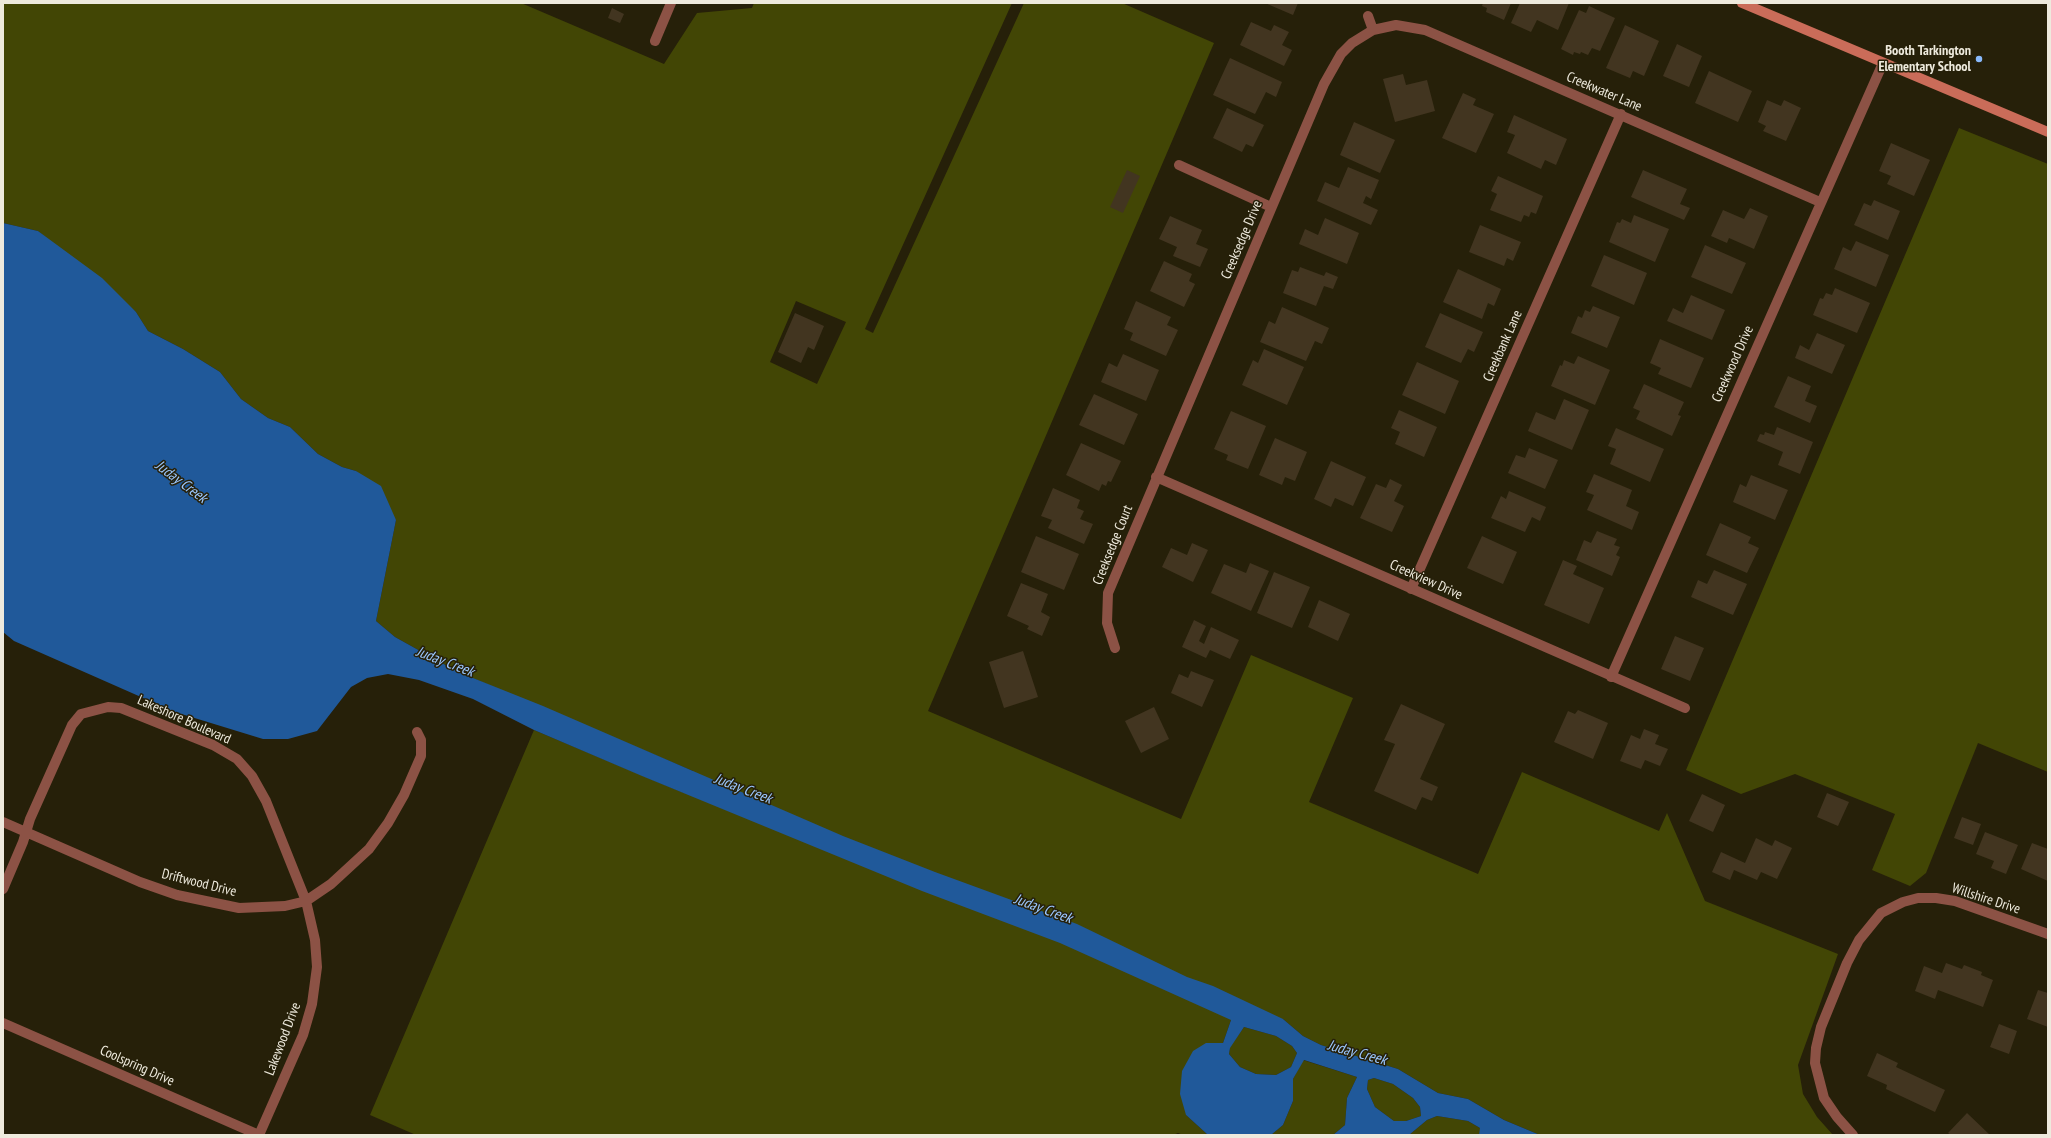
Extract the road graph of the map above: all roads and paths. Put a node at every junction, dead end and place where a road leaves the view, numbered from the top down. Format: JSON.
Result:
{"nodes":[{"id":1,"x":671,"y":3,"type":"edge"},
{"id":2,"x":1742,"y":3,"type":"edge"},
{"id":3,"x":1368,"y":16,"type":"dead end"},
{"id":4,"x":1373,"y":30,"type":"junction"},
{"id":5,"x":655,"y":41,"type":"dead end"},
{"id":6,"x":1883,"y":63,"type":"junction"},
{"id":7,"x":1621,"y":114,"type":"junction"},
{"id":8,"x":2048,"y":132,"type":"edge"},
{"id":9,"x":1179,"y":166,"type":"dead end"},
{"id":10,"x":1820,"y":202,"type":"junction"},
{"id":11,"x":1271,"y":207,"type":"junction"},
{"id":12,"x":1156,"y":477,"type":"junction"},
{"id":13,"x":1411,"y":589,"type":"junction"},
{"id":14,"x":1115,"y":648,"type":"dead end"},
{"id":15,"x":1611,"y":677,"type":"junction"},
{"id":16,"x":1685,"y":708,"type":"dead end"},
{"id":17,"x":417,"y":732,"type":"dead end"},
{"id":18,"x":3,"y":822,"type":"edge"},
{"id":19,"x":26,"y":832,"type":"junction"},
{"id":20,"x":3,"y":889,"type":"edge"},
{"id":21,"x":306,"y":901,"type":"junction"},
{"id":22,"x":2048,"y":934,"type":"edge"},
{"id":23,"x":3,"y":1024,"type":"edge"},
{"id":24,"x":259,"y":1135,"type":"edge"},
{"id":25,"x":1853,"y":1135,"type":"edge"}],
"edges":[{"from":1,"to":5,"type":"street"},
{"from":2,"to":6,"type":"street"},
{"from":3,"to":4,"type":"street"},
{"from":4,"to":7,"type":"street","name":"Creekwater Lane"},
{"from":4,"to":11,"type":"street","name":"Creeksedge Drive"},
{"from":6,"to":8,"type":"street"},
{"from":6,"to":10,"type":"street","name":"Creekwood Drive"},
{"from":7,"to":10,"type":"street","name":"Creekwater Lane"},
{"from":7,"to":13,"type":"street","name":"Creekbank Lane"},
{"from":9,"to":11,"type":"street"},
{"from":10,"to":15,"type":"street","name":"Creekwood Drive"},
{"from":11,"to":12,"type":"street","name":"Creeksedge Drive"},
{"from":12,"to":13,"type":"street","name":"Creekview Drive"},
{"from":12,"to":14,"type":"street","name":"Creeksedge Court"},
{"from":13,"to":15,"type":"street","name":"Creekview Drive"},
{"from":15,"to":16,"type":"street","name":"Creekview Drive"},
{"from":17,"to":21,"type":"street","name":"Driftwood Drive"},
{"from":18,"to":19,"type":"street","name":"Driftwood Drive"},
{"from":19,"to":20,"type":"street","name":"Lakeshore Boulevard"},
{"from":19,"to":21,"type":"street","name":"Driftwood Drive"},
{"from":19,"to":21,"type":"street","name":"Lakeshore Boulevard"},
{"from":21,"to":24,"type":"street","name":"Lakewood Drive"},
{"from":22,"to":25,"type":"street","name":"Willshire Drive"},
{"from":23,"to":24,"type":"street","name":"Coolspring Drive"}]}
